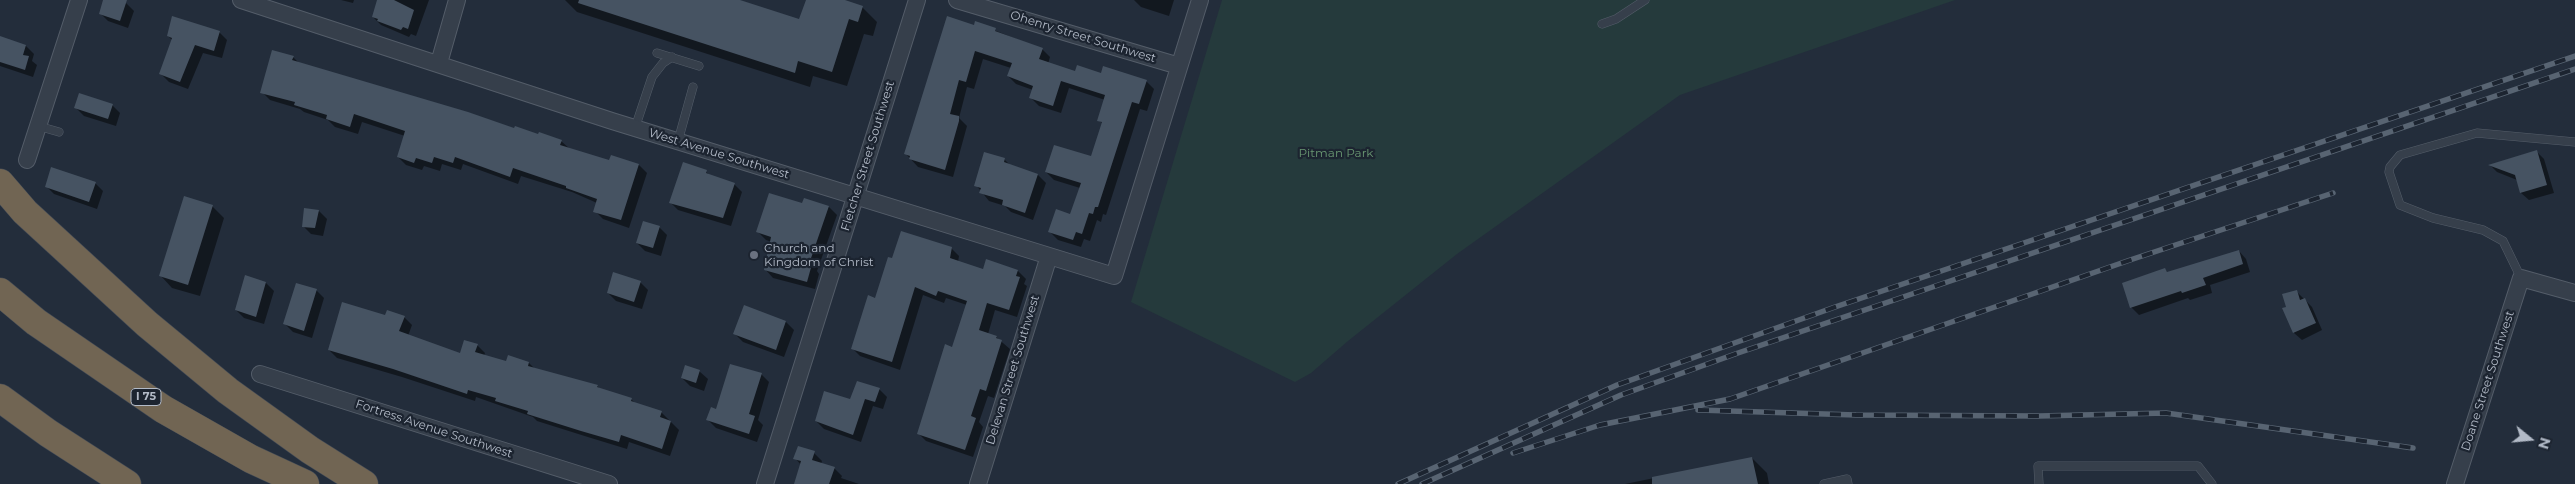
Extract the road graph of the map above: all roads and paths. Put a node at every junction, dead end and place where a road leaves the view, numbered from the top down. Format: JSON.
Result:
{"nodes":[{"id":1,"x":79,"y":0,"type":"edge"},
{"id":2,"x":241,"y":0,"type":"edge"},
{"id":3,"x":457,"y":0,"type":"edge"},
{"id":4,"x":917,"y":0,"type":"edge"},
{"id":5,"x":957,"y":0,"type":"edge"},
{"id":6,"x":1200,"y":0,"type":"edge"},
{"id":7,"x":1645,"y":0,"type":"edge"},
{"id":8,"x":1602,"y":24,"type":"dead end"},
{"id":9,"x":657,"y":53,"type":"dead end"},
{"id":10,"x":672,"y":58,"type":"junction"},
{"id":11,"x":439,"y":63,"type":"junction"},
{"id":12,"x":699,"y":66,"type":"dead end"},
{"id":13,"x":1179,"y":66,"type":"junction"},
{"id":14,"x":693,"y":87,"type":"dead end"},
{"id":15,"x":38,"y":126,"type":"junction"},
{"id":16,"x":635,"y":128,"type":"junction"},
{"id":17,"x":59,"y":132,"type":"dead end"},
{"id":18,"x":678,"y":141,"type":"junction"},
{"id":19,"x":2575,"y":142,"type":"edge"},
{"id":20,"x":27,"y":160,"type":"dead end"},
{"id":21,"x":0,"y":184,"type":"edge"},
{"id":22,"x":856,"y":196,"type":"junction"},
{"id":23,"x":1049,"y":256,"type":"junction"},
{"id":24,"x":2521,"y":278,"type":"junction"},
{"id":25,"x":0,"y":292,"type":"edge"},
{"id":26,"x":2575,"y":293,"type":"edge"},
{"id":27,"x":260,"y":374,"type":"dead end"},
{"id":28,"x":0,"y":398,"type":"edge"},
{"id":29,"x":127,"y":484,"type":"edge"},
{"id":30,"x":305,"y":484,"type":"edge"},
{"id":31,"x":364,"y":484,"type":"edge"},
{"id":32,"x":608,"y":484,"type":"edge"},
{"id":33,"x":765,"y":484,"type":"edge"},
{"id":34,"x":978,"y":484,"type":"edge"},
{"id":35,"x":1824,"y":484,"type":"edge"},
{"id":36,"x":1848,"y":484,"type":"edge"},
{"id":37,"x":2038,"y":484,"type":"edge"},
{"id":38,"x":2212,"y":484,"type":"edge"},
{"id":39,"x":2456,"y":484,"type":"edge"}],
"edges":[{"from":1,"to":15,"type":"street"},
{"from":2,"to":11,"type":"street","name":"West Avenue Southwest"},
{"from":3,"to":11,"type":"street"},
{"from":4,"to":22,"type":"street","name":"Fletcher Street Southwest"},
{"from":5,"to":13,"type":"street","name":"Ohenry Street Southwest"},
{"from":6,"to":13,"type":"street"},
{"from":7,"to":8,"type":"lane"},
{"from":9,"to":10,"type":"lane"},
{"from":10,"to":12,"type":"lane"},
{"from":10,"to":16,"type":"lane"},
{"from":11,"to":16,"type":"street","name":"West Avenue Southwest"},
{"from":13,"to":23,"type":"street","name":"West Avenue Southwest"},
{"from":14,"to":18,"type":"lane"},
{"from":15,"to":17,"type":"lane"},
{"from":15,"to":20,"type":"street"},
{"from":16,"to":18,"type":"street","name":"West Avenue Southwest"},
{"from":18,"to":22,"type":"street","name":"West Avenue Southwest"},
{"from":19,"to":24,"type":"lane"},
{"from":21,"to":31,"type":"highway"},
{"from":22,"to":23,"type":"street","name":"West Avenue Southwest"},
{"from":22,"to":33,"type":"street","name":"Fletcher Street Southwest"},
{"from":23,"to":34,"type":"street","name":"Delevan Street Southwest"},
{"from":24,"to":26,"type":"street"},
{"from":24,"to":39,"type":"street","name":"Doane Street Southwest"},
{"from":25,"to":30,"type":"highway","number":"I 75"},
{"from":27,"to":32,"type":"street","name":"Fortress Avenue Southwest"},
{"from":28,"to":29,"type":"highway"},
{"from":35,"to":36,"type":"lane"},
{"from":37,"to":38,"type":"lane"}]}
